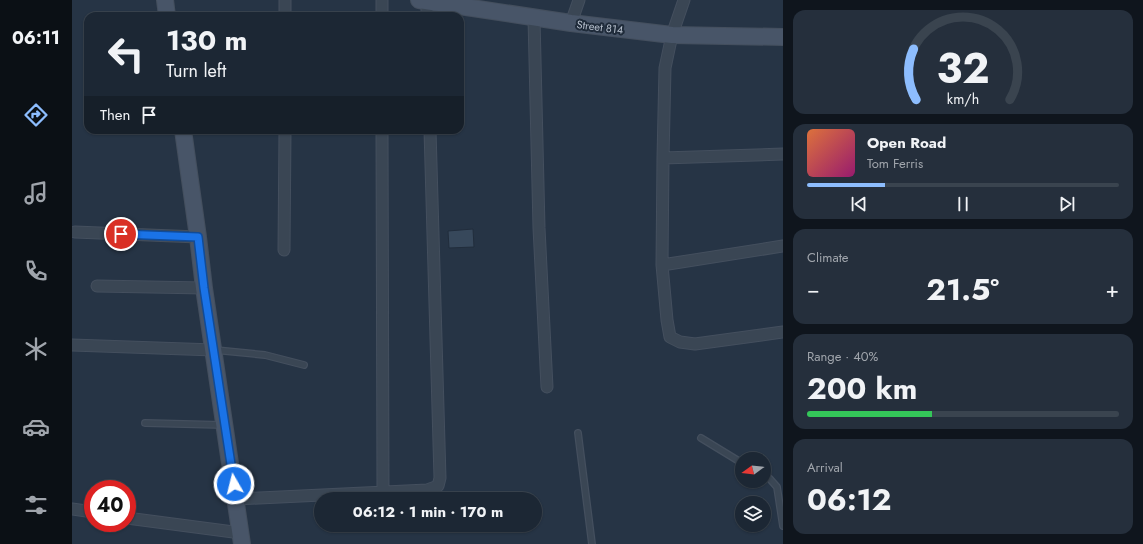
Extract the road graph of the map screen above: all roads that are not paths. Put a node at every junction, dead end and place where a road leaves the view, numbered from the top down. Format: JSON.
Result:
{"nodes":[{"id":1,"x":165,"y":0,"type":"edge"},
{"id":2,"x":285,"y":0,"type":"edge"},
{"id":3,"x":382,"y":0,"type":"edge"},
{"id":4,"x":579,"y":0,"type":"edge"},
{"id":5,"x":684,"y":0,"type":"edge"},
{"id":6,"x":424,"y":6,"type":"edge"},
{"id":7,"x":166,"y":12,"type":"edge"},
{"id":8,"x":285,"y":12,"type":"edge"},
{"id":9,"x":382,"y":12,"type":"edge"},
{"id":10,"x":534,"y":18,"type":"junction"},
{"id":11,"x":571,"y":24,"type":"junction"},
{"id":12,"x":672,"y":35,"type":"junction"},
{"id":13,"x":783,"y":37,"type":"edge"},
{"id":14,"x":184,"y":134,"type":"edge"},
{"id":15,"x":284,"y":134,"type":"edge"},
{"id":16,"x":382,"y":134,"type":"edge"},
{"id":17,"x":430,"y":134,"type":"edge"},
{"id":18,"x":783,"y":154,"type":"edge"},
{"id":19,"x":663,"y":158,"type":"junction"},
{"id":20,"x":75,"y":232,"type":"dead end"},
{"id":21,"x":198,"y":237,"type":"junction"},
{"id":22,"x":783,"y":246,"type":"edge"},
{"id":23,"x":284,"y":250,"type":"dead end"},
{"id":24,"x":662,"y":265,"type":"junction"},
{"id":25,"x":97,"y":286,"type":"dead end"},
{"id":26,"x":204,"y":288,"type":"junction"},
{"id":27,"x":783,"y":332,"type":"edge"},
{"id":28,"x":72,"y":346,"type":"edge"},
{"id":29,"x":214,"y":350,"type":"junction"},
{"id":30,"x":304,"y":364,"type":"dead end"},
{"id":31,"x":548,"y":387,"type":"dead end"},
{"id":32,"x":146,"y":423,"type":"dead end"},
{"id":33,"x":225,"y":425,"type":"junction"},
{"id":34,"x":578,"y":433,"type":"dead end"},
{"id":35,"x":701,"y":438,"type":"dead end"},
{"id":36,"x":735,"y":459,"type":"edge"},
{"id":37,"x":771,"y":480,"type":"edge"},
{"id":38,"x":383,"y":492,"type":"joint"},
{"id":39,"x":314,"y":495,"type":"edge"},
{"id":40,"x":236,"y":499,"type":"junction"},
{"id":41,"x":72,"y":509,"type":"edge"},
{"id":42,"x":84,"y":511,"type":"edge"},
{"id":43,"x":136,"y":520,"type":"edge"},
{"id":44,"x":783,"y":526,"type":"edge"},
{"id":45,"x":242,"y":538,"type":"edge"},
{"id":46,"x":592,"y":544,"type":"edge"}],
"edges":[{"from":1,"to":7,"type":"street"},
{"from":2,"to":8,"type":"street"},
{"from":3,"to":9,"type":"street"},
{"from":4,"to":11,"type":"street"},
{"from":5,"to":12,"type":"street"},
{"from":6,"to":10,"type":"street","name":"Street 814"},
{"from":10,"to":11,"type":"street","name":"Street 814"},
{"from":10,"to":31,"type":"street"},
{"from":11,"to":12,"type":"street","name":"Street 814"},
{"from":12,"to":13,"type":"street","name":"Street 814"},
{"from":12,"to":19,"type":"street"},
{"from":14,"to":21,"type":"street"},
{"from":15,"to":23,"type":"street"},
{"from":16,"to":38,"type":"street"},
{"from":17,"to":38,"type":"street"},
{"from":18,"to":19,"type":"street"},
{"from":19,"to":24,"type":"street"},
{"from":20,"to":21,"type":"street"},
{"from":21,"to":26,"type":"street"},
{"from":22,"to":24,"type":"street"},
{"from":24,"to":27,"type":"street"},
{"from":25,"to":26,"type":"street"},
{"from":26,"to":29,"type":"street"},
{"from":28,"to":29,"type":"street"},
{"from":29,"to":30,"type":"lane"},
{"from":29,"to":33,"type":"street"},
{"from":32,"to":33,"type":"lane"},
{"from":33,"to":40,"type":"street"},
{"from":34,"to":46,"type":"lane"},
{"from":35,"to":36,"type":"lane"},
{"from":37,"to":44,"type":"lane"},
{"from":39,"to":40,"type":"street"},
{"from":40,"to":45,"type":"street"},
{"from":41,"to":42,"type":"street"},
{"from":43,"to":45,"type":"street"}]}
